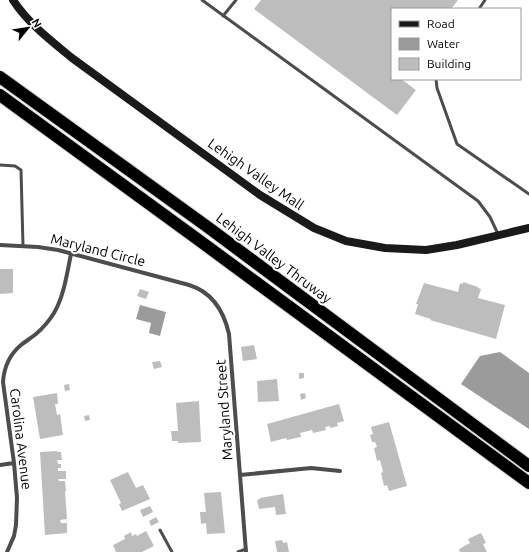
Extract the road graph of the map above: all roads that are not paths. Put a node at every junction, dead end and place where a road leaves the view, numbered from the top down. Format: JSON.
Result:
{"nodes":[{"id":1,"x":13,"y":0,"type":"edge"},
{"id":2,"x":202,"y":0,"type":"edge"},
{"id":3,"x":236,"y":0,"type":"edge"},
{"id":4,"x":223,"y":16,"type":"junction"},
{"id":5,"x":0,"y":77,"type":"edge"},
{"id":6,"x":436,"y":80,"type":"edge"},
{"id":7,"x":0,"y":95,"type":"edge"},
{"id":8,"x":0,"y":165,"type":"edge"},
{"id":9,"x":529,"y":194,"type":"edge"},
{"id":10,"x":529,"y":228,"type":"edge"},
{"id":11,"x":498,"y":235,"type":"junction"},
{"id":12,"x":0,"y":245,"type":"edge"},
{"id":13,"x":23,"y":246,"type":"junction"},
{"id":14,"x":71,"y":254,"type":"junction"},
{"id":15,"x":189,"y":285,"type":"joint"},
{"id":16,"x":2,"y":377,"type":"edge"},
{"id":17,"x":14,"y":463,"type":"junction"},
{"id":18,"x":0,"y":465,"type":"edge"},
{"id":19,"x":529,"y":466,"type":"edge"},
{"id":20,"x":340,"y":471,"type":"dead end"},
{"id":21,"x":240,"y":475,"type":"junction"},
{"id":22,"x":529,"y":483,"type":"edge"},
{"id":23,"x":160,"y":530,"type":"dead end"},
{"id":24,"x":246,"y":550,"type":"edge"},
{"id":25,"x":7,"y":552,"type":"edge"},
{"id":26,"x":172,"y":552,"type":"edge"},
{"id":27,"x":238,"y":552,"type":"edge"}],
"edges":[{"from":1,"to":11,"type":"street","name":"Lehigh Valley Mall"},
{"from":2,"to":4,"type":"lane"},
{"from":3,"to":4,"type":"lane"},
{"from":4,"to":11,"type":"lane"},
{"from":5,"to":19,"type":"highway","name":"Lehigh Valley Thruway"},
{"from":6,"to":9,"type":"lane"},
{"from":7,"to":22,"type":"highway","name":"Lehigh Valley Thruway"},
{"from":8,"to":13,"type":"lane"},
{"from":10,"to":11,"type":"street","name":"Lehigh Valley Mall"},
{"from":12,"to":13,"type":"street","name":"Maryland Circle"},
{"from":13,"to":14,"type":"street","name":"Maryland Circle"},
{"from":14,"to":15,"type":"street","name":"Maryland Circle"},
{"from":14,"to":16,"type":"street","name":"Carolina Avenue"},
{"from":15,"to":21,"type":"street","name":"Maryland Street"},
{"from":16,"to":17,"type":"street","name":"Carolina Avenue"},
{"from":17,"to":18,"type":"street"},
{"from":17,"to":25,"type":"street","name":"Carolina Avenue"},
{"from":20,"to":21,"type":"street"},
{"from":21,"to":24,"type":"street","name":"Maryland Street"},
{"from":23,"to":26,"type":"lane"},
{"from":24,"to":27,"type":"lane"}]}
